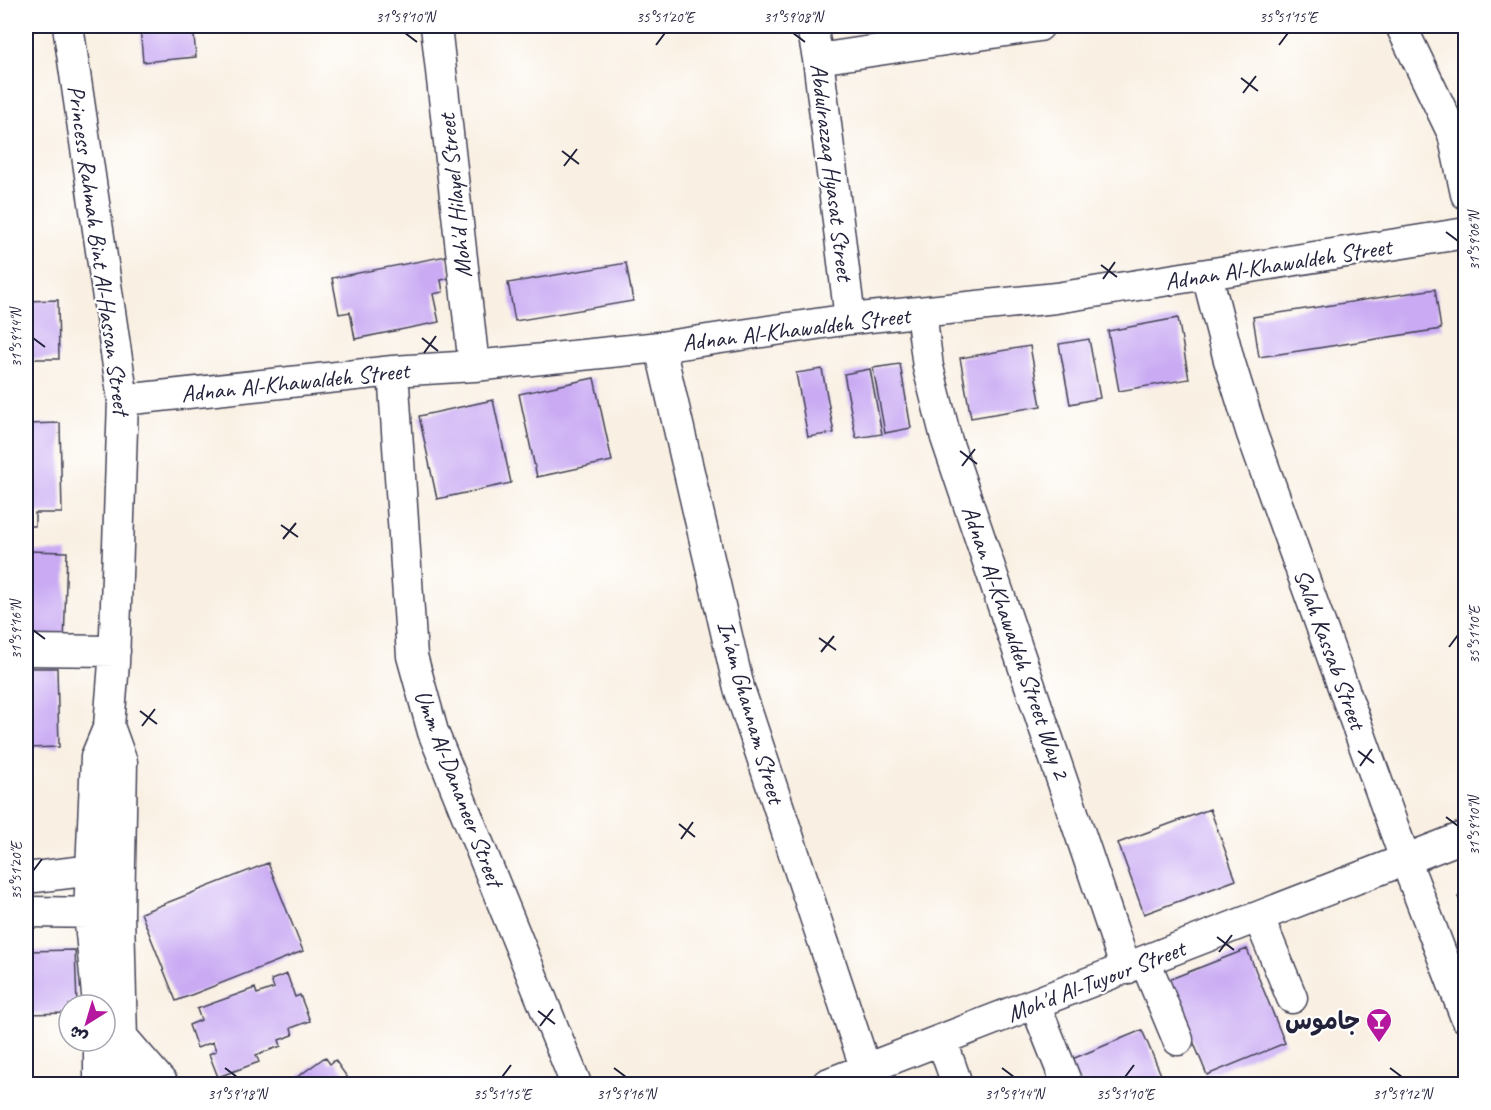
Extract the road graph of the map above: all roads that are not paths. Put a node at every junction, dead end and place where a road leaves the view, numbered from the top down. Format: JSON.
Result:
{"nodes":[{"id":1,"x":68,"y":26,"type":"edge"},
{"id":2,"x":436,"y":26,"type":"edge"},
{"id":3,"x":812,"y":26,"type":"edge"},
{"id":4,"x":1039,"y":26,"type":"edge"},
{"id":5,"x":1401,"y":26,"type":"edge"},
{"id":6,"x":818,"y":59,"type":"junction"},
{"id":7,"x":1466,"y":194,"type":"edge"},
{"id":8,"x":1466,"y":233,"type":"edge"},
{"id":9,"x":1207,"y":275,"type":"junction"},
{"id":10,"x":921,"y":312,"type":"junction"},
{"id":11,"x":850,"y":319,"type":"junction"},
{"id":12,"x":660,"y":347,"type":"junction"},
{"id":13,"x":474,"y":366,"type":"junction"},
{"id":14,"x":393,"y":371,"type":"junction"},
{"id":15,"x":123,"y":400,"type":"junction"},
{"id":16,"x":26,"y":650,"type":"edge"},
{"id":17,"x":115,"y":651,"type":"junction"},
{"id":18,"x":110,"y":726,"type":"junction"},
{"id":19,"x":1466,"y":836,"type":"edge"},
{"id":20,"x":1405,"y":859,"type":"junction"},
{"id":21,"x":122,"y":867,"type":"junction"},
{"id":22,"x":90,"y":870,"type":"junction"},
{"id":23,"x":26,"y":878,"type":"edge"},
{"id":24,"x":26,"y":912,"type":"edge"},
{"id":25,"x":89,"y":913,"type":"junction"},
{"id":26,"x":119,"y":913,"type":"junction"},
{"id":27,"x":1259,"y":918,"type":"junction"},
{"id":28,"x":1136,"y":965,"type":"junction"},
{"id":29,"x":98,"y":993,"type":"edge"},
{"id":30,"x":110,"y":993,"type":"edge"},
{"id":31,"x":1292,"y":998,"type":"dead end"},
{"id":32,"x":1035,"y":1004,"type":"junction"},
{"id":33,"x":1466,"y":1018,"type":"edge"},
{"id":34,"x":1178,"y":1040,"type":"dead end"},
{"id":35,"x":938,"y":1042,"type":"junction"},
{"id":36,"x":117,"y":1044,"type":"edge"},
{"id":37,"x":110,"y":1053,"type":"edge"},
{"id":38,"x":866,"y":1070,"type":"junction"},
{"id":39,"x":118,"y":1083,"type":"edge"},
{"id":40,"x":163,"y":1084,"type":"edge"},
{"id":41,"x":576,"y":1084,"type":"edge"},
{"id":42,"x":827,"y":1084,"type":"edge"},
{"id":43,"x":948,"y":1084,"type":"edge"},
{"id":44,"x":957,"y":1084,"type":"edge"},
{"id":45,"x":1067,"y":1084,"type":"edge"}],
"edges":[{"from":1,"to":15,"type":"street","name":"Princess Rahmah Bint Al-Hassan Street"},
{"from":2,"to":13,"type":"street","name":"Moh'd Hilayel Street"},
{"from":3,"to":6,"type":"street","name":"Abdulrazzaq Hyasat Street"},
{"from":4,"to":6,"type":"street"},
{"from":5,"to":7,"type":"street"},
{"from":6,"to":11,"type":"street","name":"Abdulrazzaq Hyasat Street"},
{"from":8,"to":9,"type":"street","name":"Adnan Al-Khawaldeh Street"},
{"from":9,"to":10,"type":"street","name":"Adnan Al-Khawaldeh Street"},
{"from":9,"to":20,"type":"street","name":"Salah Kassab Street"},
{"from":10,"to":11,"type":"street","name":"Adnan Al-Khawaldeh Street"},
{"from":10,"to":28,"type":"street","name":"Adnan Al-Khawaldeh Street Way 2"},
{"from":11,"to":12,"type":"street","name":"Adnan Al-Khawaldeh Street"},
{"from":12,"to":13,"type":"street","name":"Adnan Al-Khawaldeh Street"},
{"from":12,"to":38,"type":"street","name":"In'am Ghannam Street"},
{"from":13,"to":14,"type":"street","name":"Adnan Al-Khawaldeh Street"},
{"from":14,"to":15,"type":"street","name":"Adnan Al-Khawaldeh Street"},
{"from":14,"to":41,"type":"street","name":"Umm Al-Dananeer Street"},
{"from":15,"to":17,"type":"street","name":"Princess Rahmah Bint Al-Hassan Street"},
{"from":16,"to":17,"type":"street"},
{"from":17,"to":18,"type":"street","name":"Princess Rahmah Bint Al-Hassan Street"},
{"from":18,"to":21,"type":"street","name":"Princess Rahmah Bint Al-Hassan Street"},
{"from":18,"to":22,"type":"street","name":"Princess Rahmah Bint Al-Hassan Street"},
{"from":19,"to":20,"type":"street","name":"Moh'd Al-Tuyour Street"},
{"from":20,"to":27,"type":"street","name":"Moh'd Al-Tuyour Street"},
{"from":20,"to":33,"type":"street","name":"Salah Kassab Street"},
{"from":21,"to":22,"type":"street"},
{"from":21,"to":26,"type":"street","name":"Princess Rahmah Bint Al-Hassan Street"},
{"from":22,"to":23,"type":"street"},
{"from":22,"to":25,"type":"street","name":"Princess Rahmah Bint Al-Hassan Street"},
{"from":24,"to":25,"type":"street"},
{"from":25,"to":26,"type":"street"},
{"from":25,"to":29,"type":"street","name":"Princess Rahmah Bint Al-Hassan Street"},
{"from":26,"to":30,"type":"street","name":"Princess Rahmah Bint Al-Hassan Street"},
{"from":27,"to":28,"type":"street","name":"Moh'd Al-Tuyour Street"},
{"from":27,"to":31,"type":"street"},
{"from":28,"to":32,"type":"street","name":"Moh'd Al-Tuyour Street"},
{"from":28,"to":34,"type":"street","name":"Adnan Al-Khawaldeh Street Way 2"},
{"from":32,"to":35,"type":"street","name":"Moh'd Al-Tuyour Street"},
{"from":32,"to":45,"type":"street"},
{"from":35,"to":38,"type":"street","name":"Moh'd Al-Tuyour Street"},
{"from":35,"to":43,"type":"street"},
{"from":35,"to":44,"type":"street"},
{"from":36,"to":40,"type":"street"},
{"from":37,"to":39,"type":"street","name":"Princess Rahmah Bint Al-Hassan Street"},
{"from":38,"to":42,"type":"street","name":"Moh'd Al-Tuyour Street"}]}
